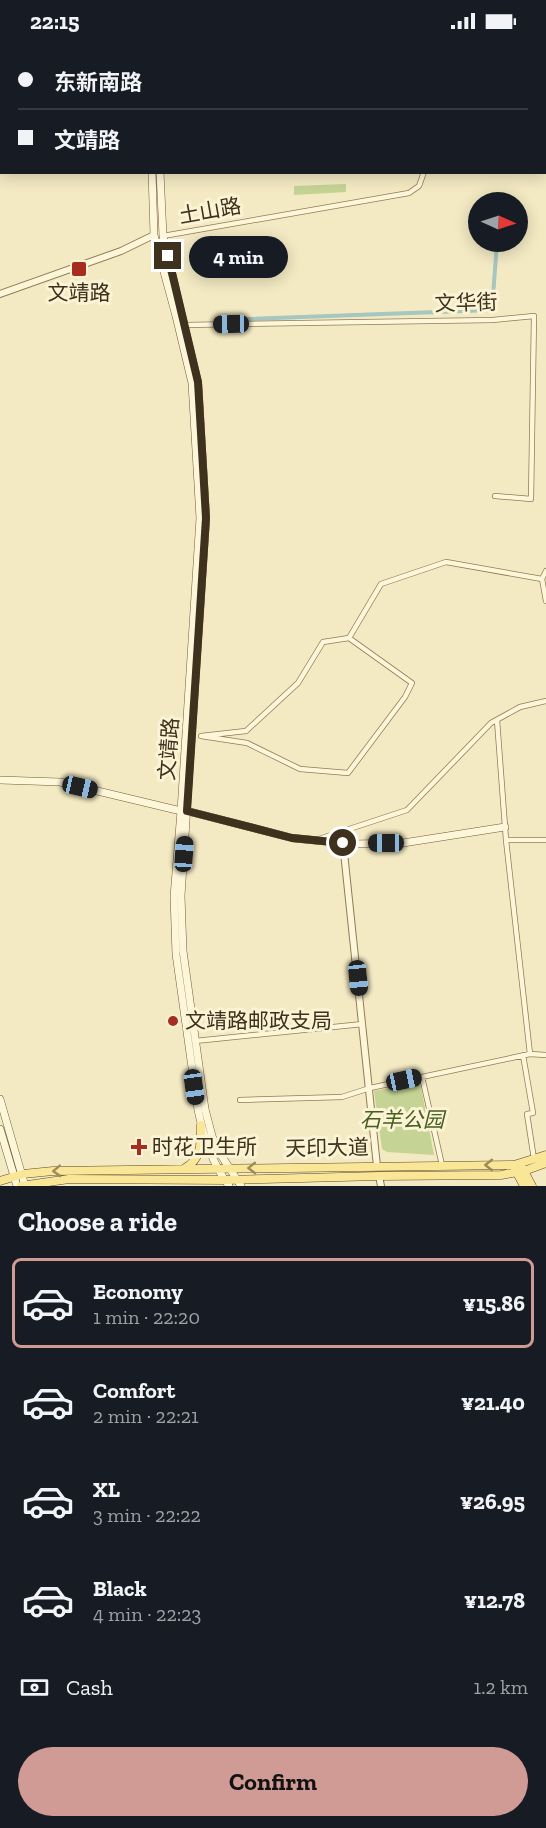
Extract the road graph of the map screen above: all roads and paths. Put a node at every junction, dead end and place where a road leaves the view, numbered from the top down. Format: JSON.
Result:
{"nodes":[{"id":1,"x":152,"y":174,"type":"edge"},
{"id":2,"x":160,"y":174,"type":"edge"},
{"id":3,"x":422,"y":174,"type":"edge"},
{"id":4,"x":154,"y":236,"type":"junction"},
{"id":5,"x":163,"y":236,"type":"junction"},
{"id":6,"x":0,"y":294,"type":"edge"},
{"id":7,"x":182,"y":326,"type":"junction"},
{"id":8,"x":495,"y":496,"type":"dead end"},
{"id":9,"x":546,"y":571,"type":"edge"},
{"id":10,"x":542,"y":579,"type":"junction"},
{"id":11,"x":546,"y":601,"type":"edge"},
{"id":12,"x":349,"y":638,"type":"junction"},
{"id":13,"x":546,"y":701,"type":"edge"},
{"id":14,"x":497,"y":720,"type":"junction"},
{"id":15,"x":0,"y":780,"type":"edge"},
{"id":16,"x":184,"y":811,"type":"junction"},
{"id":17,"x":505,"y":827,"type":"junction"},
{"id":18,"x":317,"y":840,"type":"junction"},
{"id":19,"x":506,"y":840,"type":"junction"},
{"id":20,"x":546,"y":840,"type":"edge"},
{"id":21,"x":343,"y":843,"type":"junction"},
{"id":22,"x":363,"y":1023,"type":"junction"},
{"id":23,"x":192,"y":1042,"type":"junction"},
{"id":24,"x":530,"y":1054,"type":"junction"},
{"id":25,"x":523,"y":1055,"type":"junction"},
{"id":26,"x":546,"y":1055,"type":"edge"},
{"id":27,"x":422,"y":1077,"type":"junction"},
{"id":28,"x":370,"y":1088,"type":"junction"},
{"id":29,"x":0,"y":1099,"type":"edge"},
{"id":30,"x":240,"y":1100,"type":"dead end"},
{"id":31,"x":201,"y":1125,"type":"junction"},
{"id":32,"x":0,"y":1129,"type":"edge"},
{"id":33,"x":546,"y":1155,"type":"edge"},
{"id":34,"x":534,"y":1159,"type":"junction"},
{"id":35,"x":546,"y":1162,"type":"edge"},
{"id":36,"x":442,"y":1165,"type":"junction"},
{"id":37,"x":377,"y":1166,"type":"junction"},
{"id":38,"x":217,"y":1168,"type":"junction"},
{"id":39,"x":228,"y":1168,"type":"junction"},
{"id":40,"x":519,"y":1168,"type":"junction"},
{"id":41,"x":182,"y":1169,"type":"junction"},
{"id":42,"x":19,"y":1175,"type":"junction"},
{"id":43,"x":379,"y":1176,"type":"junction"},
{"id":44,"x":271,"y":1179,"type":"junction"},
{"id":45,"x":0,"y":1181,"type":"edge"},
{"id":46,"x":227,"y":1183,"type":"edge"},
{"id":47,"x":239,"y":1183,"type":"edge"},
{"id":48,"x":22,"y":1186,"type":"edge"},
{"id":49,"x":262,"y":1186,"type":"edge"},
{"id":50,"x":381,"y":1186,"type":"edge"},
{"id":51,"x":524,"y":1186,"type":"edge"},
{"id":52,"x":532,"y":1186,"type":"edge"}],
"edges":[{"from":1,"to":4,"type":"main road","name":"文靖路"},
{"from":2,"to":5,"type":"main road","name":"文靖路"},
{"from":3,"to":5,"type":"street","name":"土山路"},
{"from":4,"to":5,"type":"street","name":"土山路"},
{"from":4,"to":6,"type":"street","name":"土山路"},
{"from":4,"to":7,"type":"main road","name":"文靖路"},
{"from":5,"to":7,"type":"main road","name":"文靖路"},
{"from":7,"to":8,"type":"street","name":"文华街"},
{"from":7,"to":16,"type":"main road","name":"文靖路"},
{"from":9,"to":10,"type":"street"},
{"from":10,"to":11,"type":"street"},
{"from":10,"to":12,"type":"street"},
{"from":12,"to":12,"type":"street"},
{"from":13,"to":14,"type":"street"},
{"from":14,"to":17,"type":"street"},
{"from":14,"to":18,"type":"street"},
{"from":15,"to":16,"type":"main road"},
{"from":16,"to":18,"type":"main road"},
{"from":16,"to":23,"type":"main road","name":"文靖路"},
{"from":17,"to":19,"type":"street"},
{"from":17,"to":21,"type":"main road"},
{"from":18,"to":21,"type":"main road"},
{"from":19,"to":20,"type":"street"},
{"from":19,"to":24,"type":"street"},
{"from":21,"to":22,"type":"street"},
{"from":22,"to":23,"type":"street"},
{"from":22,"to":28,"type":"street"},
{"from":23,"to":31,"type":"main road","name":"文靖路"},
{"from":23,"to":39,"type":"main road","name":"文靖路"},
{"from":24,"to":25,"type":"street"},
{"from":24,"to":26,"type":"street"},
{"from":25,"to":27,"type":"street"},
{"from":25,"to":34,"type":"street"},
{"from":27,"to":28,"type":"street"},
{"from":27,"to":36,"type":"street"},
{"from":28,"to":30,"type":"street"},
{"from":28,"to":37,"type":"street"},
{"from":29,"to":42,"type":"main road"},
{"from":31,"to":38,"type":"main road","name":"文靖路"},
{"from":31,"to":41,"type":"main road"},
{"from":32,"to":42,"type":"main road"},
{"from":33,"to":34,"type":"main road","name":"天印大道"},
{"from":34,"to":40,"type":"main road","name":"天印大道"},
{"from":35,"to":40,"type":"main road","name":"天印大道"},
{"from":36,"to":37,"type":"main road","name":"天印大道"},
{"from":40,"to":36,"type":"main road","name":"天印大道","one_way":true},
{"from":37,"to":39,"type":"main road","name":"天印大道","one_way":true},
{"from":38,"to":39,"type":"main road","name":"天印大道"},
{"from":38,"to":41,"type":"main road","name":"天印大道"},
{"from":38,"to":46,"type":"main road","name":"文靖路"},
{"from":39,"to":47,"type":"main road","name":"文靖路"},
{"from":40,"to":43,"type":"main road","name":"天印大道"},
{"from":40,"to":51,"type":"main road"},
{"from":40,"to":52,"type":"main road"},
{"from":41,"to":42,"type":"main road","name":"天印大道","one_way":true},
{"from":42,"to":45,"type":"main road","name":"天印大道"},
{"from":42,"to":48,"type":"main road"},
{"from":43,"to":44,"type":"main road","name":"天印大道"},
{"from":43,"to":50,"type":"street"},
{"from":44,"to":47,"type":"main road","name":"天印大道"},
{"from":44,"to":49,"type":"main road"},
{"from":46,"to":47,"type":"main road","name":"天印大道"},
{"from":46,"to":48,"type":"main road","name":"天印大道"}]}
